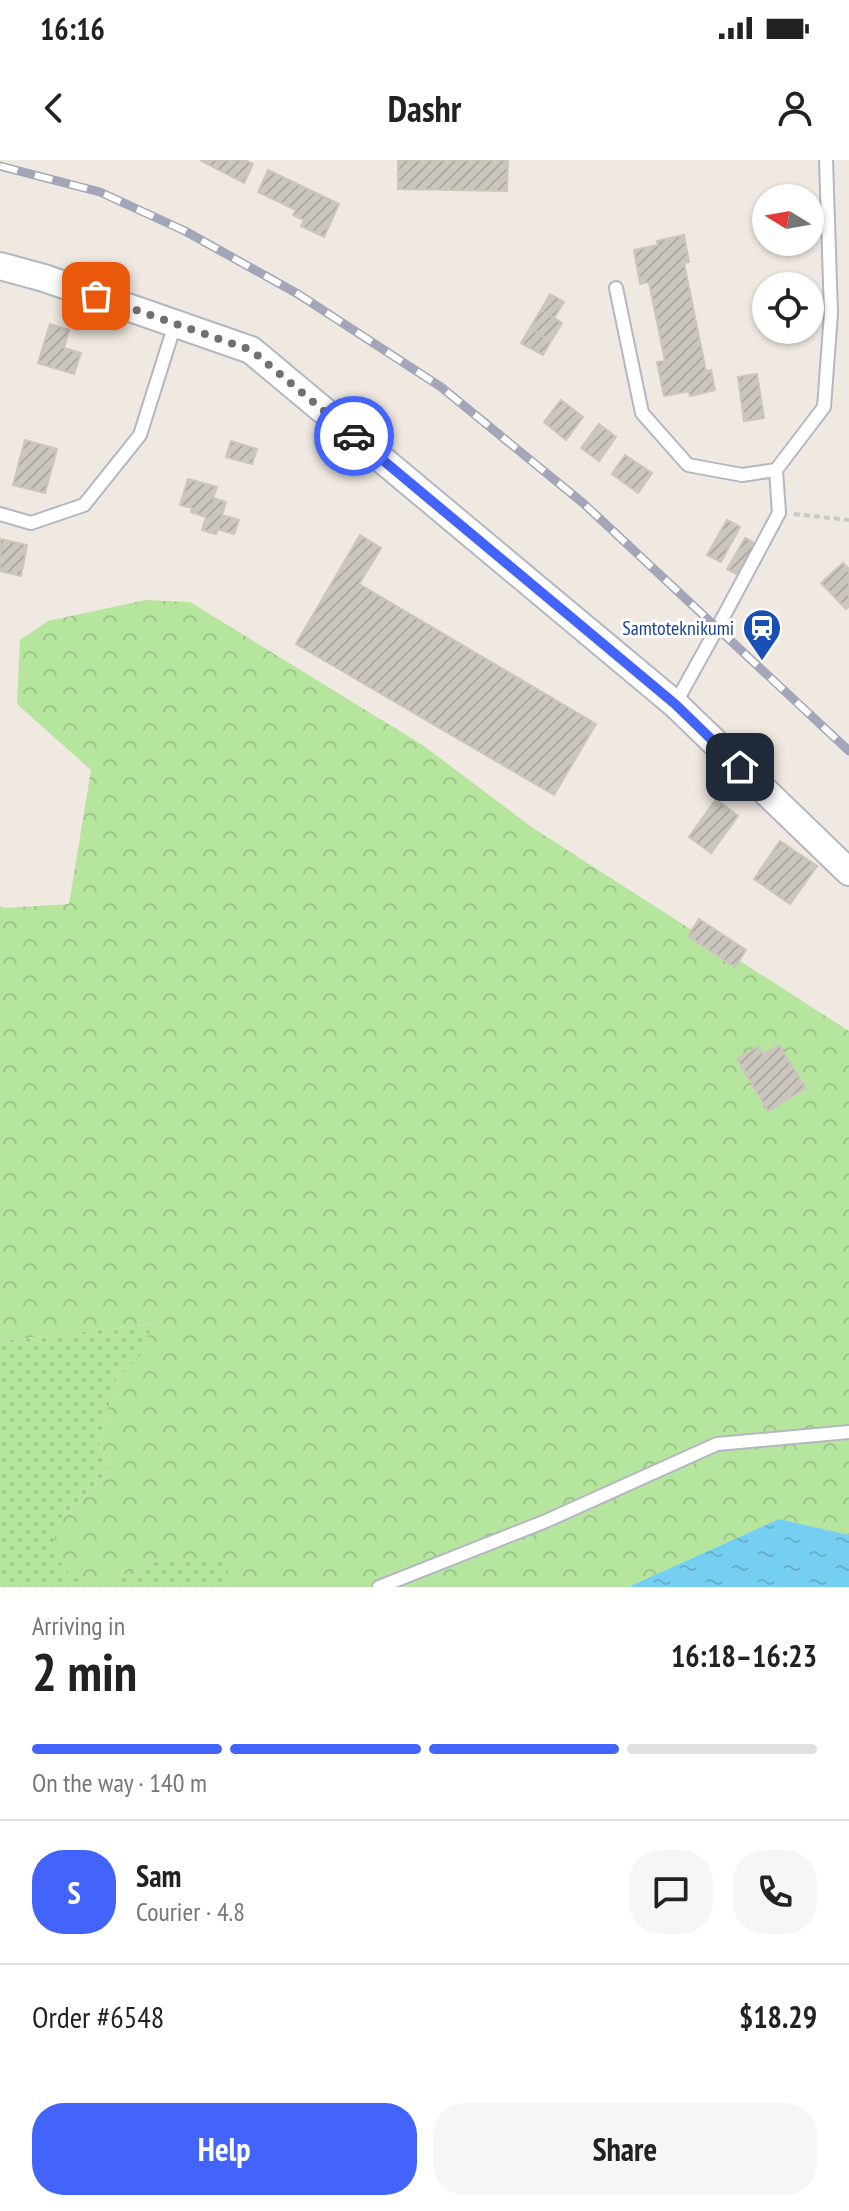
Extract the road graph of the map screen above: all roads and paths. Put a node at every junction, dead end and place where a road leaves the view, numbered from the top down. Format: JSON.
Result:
{"nodes":[{"id":1,"x":826,"y":160,"type":"edge"},
{"id":2,"x":0,"y":266,"type":"edge"},
{"id":3,"x":616,"y":288,"type":"dead end"},
{"id":4,"x":175,"y":324,"type":"junction"},
{"id":5,"x":776,"y":470,"type":"junction"},
{"id":6,"x":779,"y":513,"type":"junction"},
{"id":7,"x":0,"y":514,"type":"edge"},
{"id":8,"x":849,"y":520,"type":"edge"},
{"id":9,"x":675,"y":704,"type":"junction"},
{"id":10,"x":849,"y":872,"type":"edge"},
{"id":11,"x":849,"y":1432,"type":"edge"},
{"id":12,"x":379,"y":1587,"type":"edge"}],
"edges":[{"from":1,"to":5,"type":"lane"},
{"from":2,"to":4,"type":"street"},
{"from":3,"to":5,"type":"lane"},
{"from":4,"to":7,"type":"lane"},
{"from":4,"to":9,"type":"street"},
{"from":5,"to":6,"type":"lane"},
{"from":6,"to":8,"type":"path"},
{"from":6,"to":9,"type":"lane"},
{"from":9,"to":10,"type":"street"},
{"from":11,"to":12,"type":"lane"}]}
